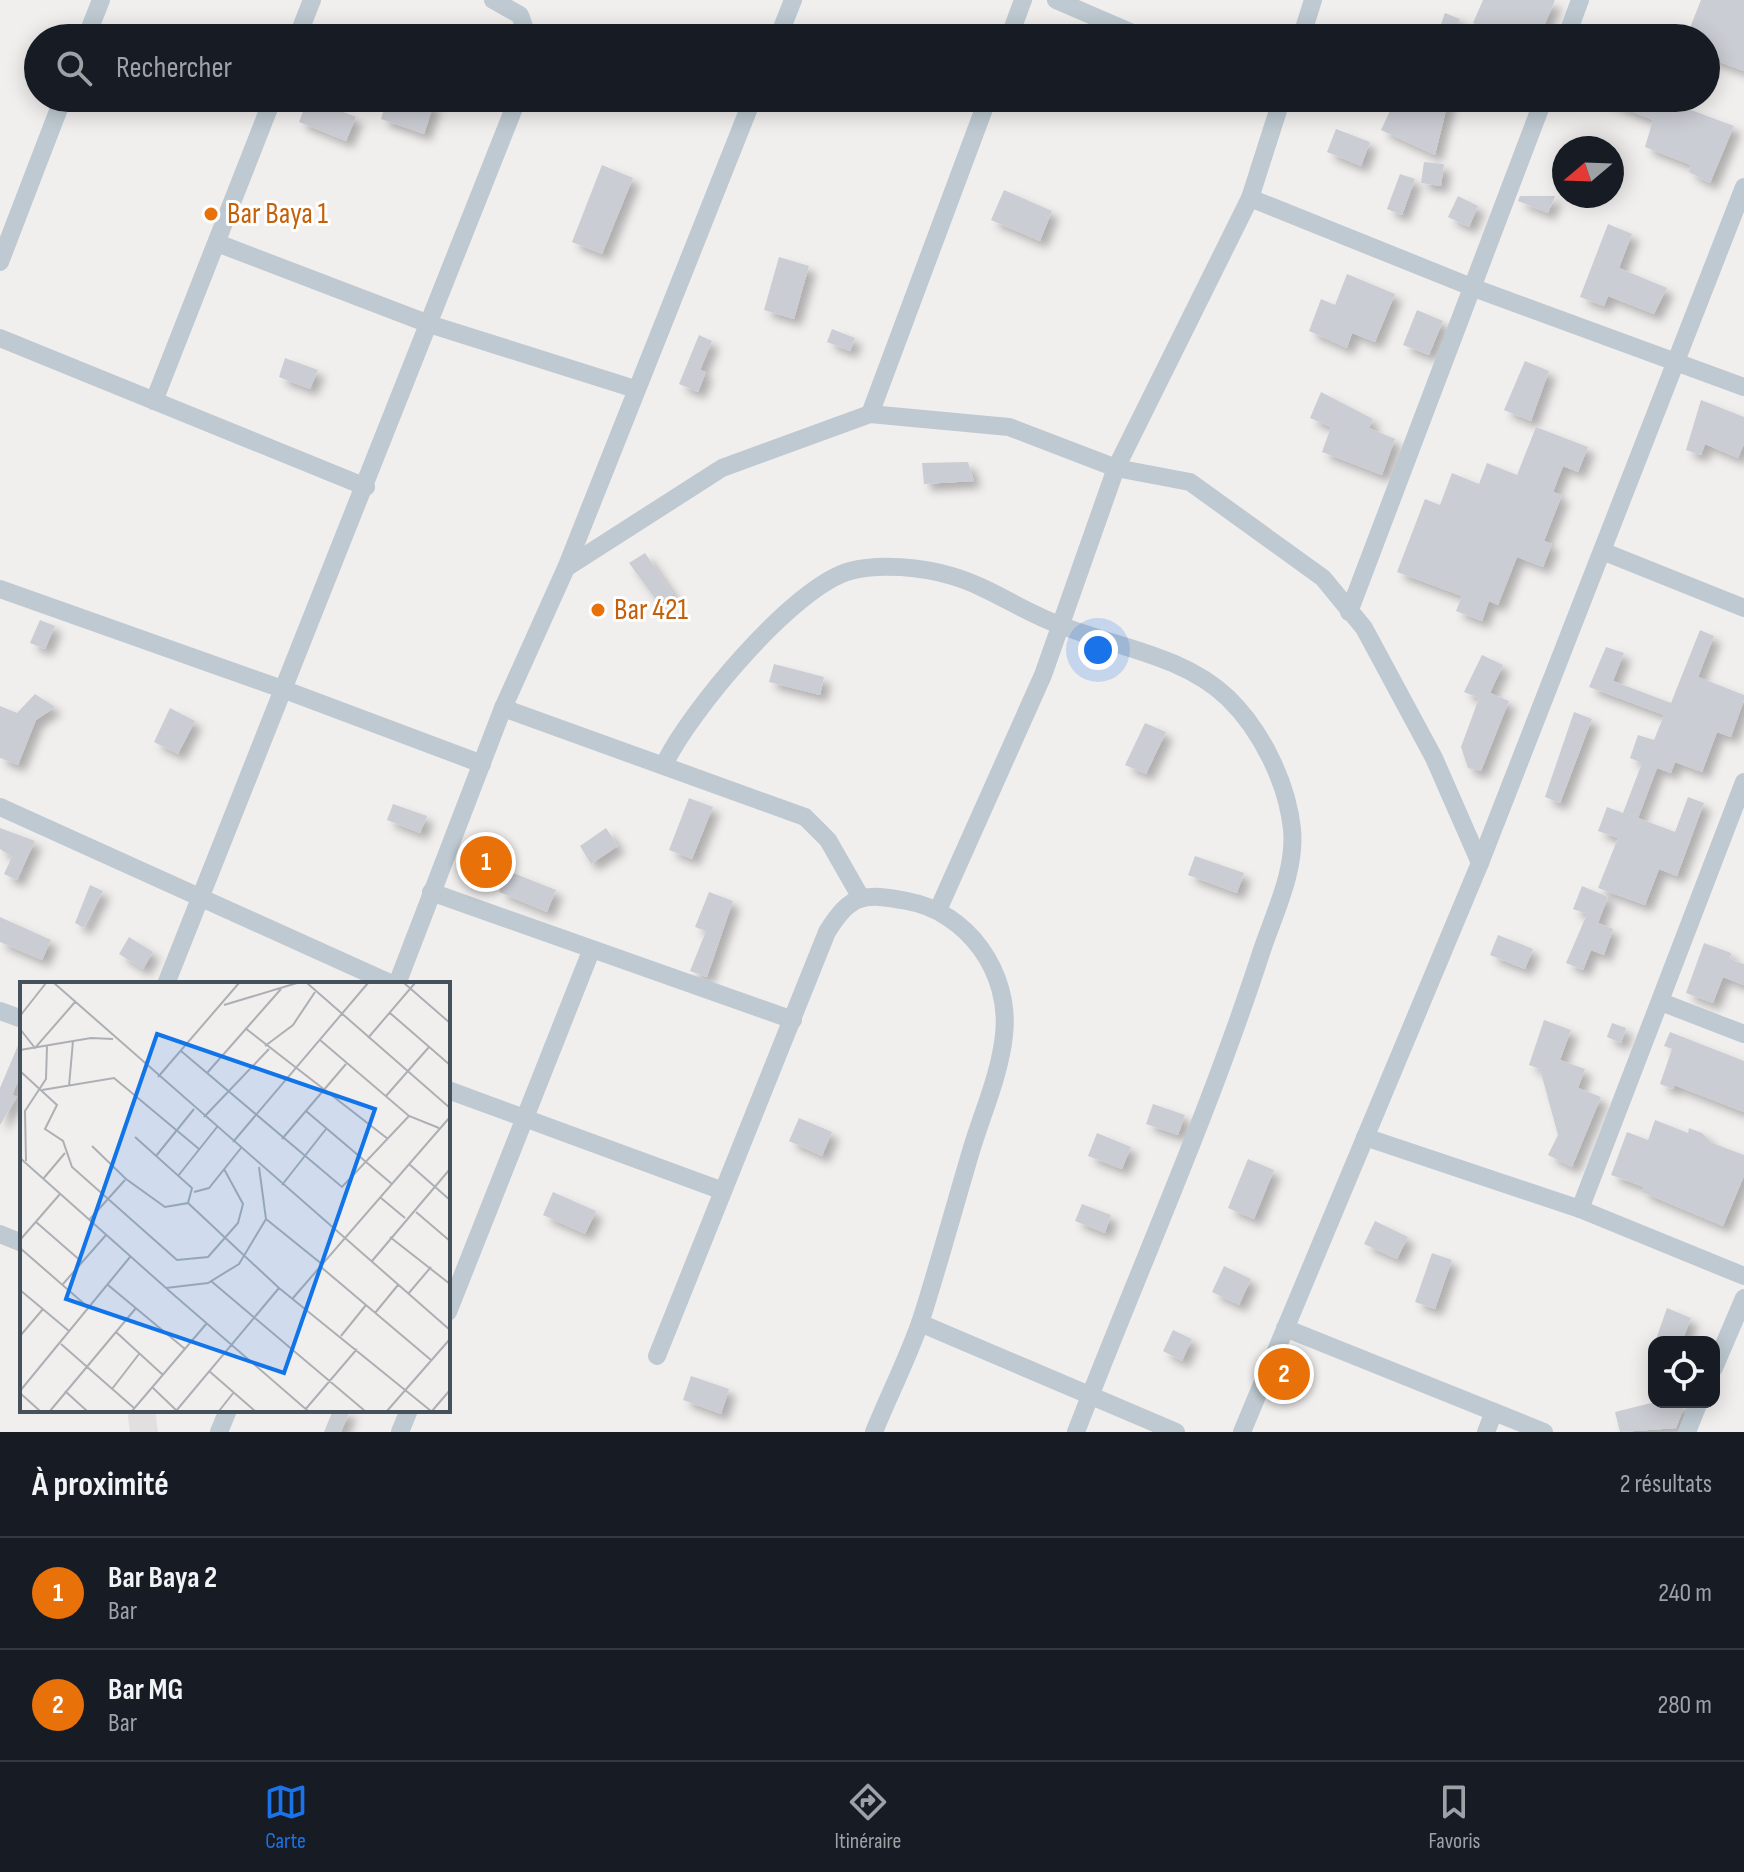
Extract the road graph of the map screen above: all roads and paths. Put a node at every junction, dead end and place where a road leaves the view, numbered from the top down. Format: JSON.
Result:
{"nodes":[{"id":1,"x":101,"y":0,"type":"edge"},
{"id":2,"x":312,"y":0,"type":"edge"},
{"id":3,"x":493,"y":0,"type":"edge"},
{"id":4,"x":793,"y":0,"type":"edge"},
{"id":5,"x":1023,"y":0,"type":"edge"},
{"id":6,"x":1056,"y":0,"type":"edge"},
{"id":7,"x":1313,"y":0,"type":"edge"},
{"id":8,"x":1580,"y":0,"type":"edge"},
{"id":9,"x":92,"y":24,"type":"edge"},
{"id":10,"x":303,"y":24,"type":"edge"},
{"id":11,"x":523,"y":24,"type":"edge"},
{"id":12,"x":784,"y":24,"type":"edge"},
{"id":13,"x":1014,"y":24,"type":"edge"},
{"id":14,"x":1112,"y":24,"type":"edge"},
{"id":15,"x":1305,"y":24,"type":"edge"},
{"id":16,"x":1571,"y":24,"type":"edge"},
{"id":17,"x":58,"y":112,"type":"edge"},
{"id":18,"x":268,"y":112,"type":"edge"},
{"id":19,"x":512,"y":112,"type":"edge"},
{"id":20,"x":747,"y":112,"type":"edge"},
{"id":21,"x":983,"y":112,"type":"edge"},
{"id":22,"x":1278,"y":112,"type":"edge"},
{"id":23,"x":1539,"y":112,"type":"edge"},
{"id":24,"x":1744,"y":187,"type":"edge"},
{"id":25,"x":1250,"y":198,"type":"junction"},
{"id":26,"x":217,"y":243,"type":"junction"},
{"id":27,"x":0,"y":262,"type":"edge"},
{"id":28,"x":1474,"y":288,"type":"junction"},
{"id":29,"x":429,"y":324,"type":"junction"},
{"id":30,"x":0,"y":338,"type":"edge"},
{"id":31,"x":1676,"y":359,"type":"junction"},
{"id":32,"x":1744,"y":387,"type":"edge"},
{"id":33,"x":635,"y":389,"type":"junction"},
{"id":34,"x":154,"y":401,"type":"junction"},
{"id":35,"x":870,"y":414,"type":"junction"},
{"id":36,"x":1116,"y":468,"type":"junction"},
{"id":37,"x":366,"y":487,"type":"junction"},
{"id":38,"x":1602,"y":551,"type":"junction"},
{"id":39,"x":566,"y":568,"type":"junction"},
{"id":40,"x":0,"y":589,"type":"edge"},
{"id":41,"x":1744,"y":608,"type":"edge"},
{"id":42,"x":1349,"y":612,"type":"junction"},
{"id":43,"x":1060,"y":626,"type":"junction"},
{"id":44,"x":285,"y":690,"type":"junction"},
{"id":45,"x":503,"y":708,"type":"junction"},
{"id":46,"x":482,"y":764,"type":"junction"},
{"id":47,"x":664,"y":765,"type":"junction"},
{"id":48,"x":1744,"y":782,"type":"edge"},
{"id":49,"x":0,"y":807,"type":"edge"},
{"id":50,"x":1480,"y":863,"type":"junction"},
{"id":51,"x":431,"y":892,"type":"junction"},
{"id":52,"x":860,"y":896,"type":"junction"},
{"id":53,"x":203,"y":898,"type":"junction"},
{"id":54,"x":938,"y":910,"type":"junction"},
{"id":55,"x":591,"y":951,"type":"junction"},
{"id":56,"x":167,"y":982,"type":"edge"},
{"id":57,"x":390,"y":982,"type":"edge"},
{"id":58,"x":395,"y":982,"type":"edge"},
{"id":59,"x":1661,"y":1002,"type":"junction"},
{"id":60,"x":0,"y":1011,"type":"edge"},
{"id":61,"x":20,"y":1018,"type":"edge"},
{"id":62,"x":793,"y":1020,"type":"junction"},
{"id":63,"x":1744,"y":1034,"type":"edge"},
{"id":64,"x":450,"y":1091,"type":"edge"},
{"id":65,"x":523,"y":1120,"type":"junction"},
{"id":66,"x":1365,"y":1137,"type":"junction"},
{"id":67,"x":723,"y":1191,"type":"junction"},
{"id":68,"x":1580,"y":1209,"type":"junction"},
{"id":69,"x":0,"y":1234,"type":"edge"},
{"id":70,"x":20,"y":1242,"type":"edge"},
{"id":71,"x":1744,"y":1276,"type":"edge"},
{"id":72,"x":1744,"y":1298,"type":"edge"},
{"id":73,"x":450,"y":1307,"type":"edge"},
{"id":74,"x":920,"y":1323,"type":"junction"},
{"id":75,"x":1285,"y":1328,"type":"junction"},
{"id":76,"x":1720,"y":1354,"type":"edge"},
{"id":77,"x":657,"y":1356,"type":"dead end"},
{"id":78,"x":1090,"y":1396,"type":"junction"},
{"id":79,"x":1697,"y":1408,"type":"edge"},
{"id":80,"x":227,"y":1412,"type":"edge"},
{"id":81,"x":408,"y":1412,"type":"edge"},
{"id":82,"x":1494,"y":1412,"type":"junction"},
{"id":83,"x":219,"y":1432,"type":"edge"},
{"id":84,"x":400,"y":1432,"type":"edge"},
{"id":85,"x":874,"y":1432,"type":"edge"},
{"id":86,"x":1076,"y":1432,"type":"edge"},
{"id":87,"x":1176,"y":1432,"type":"edge"},
{"id":88,"x":1242,"y":1432,"type":"edge"},
{"id":89,"x":1486,"y":1432,"type":"edge"},
{"id":90,"x":1544,"y":1432,"type":"edge"},
{"id":91,"x":1687,"y":1432,"type":"edge"}],
"edges":[{"from":1,"to":9,"type":"street"},
{"from":2,"to":10,"type":"street"},
{"from":3,"to":11,"type":"street"},
{"from":4,"to":12,"type":"street"},
{"from":5,"to":13,"type":"street"},
{"from":6,"to":14,"type":"street"},
{"from":7,"to":15,"type":"street"},
{"from":8,"to":16,"type":"street"},
{"from":17,"to":27,"type":"street"},
{"from":18,"to":26,"type":"street"},
{"from":19,"to":29,"type":"street"},
{"from":20,"to":33,"type":"street"},
{"from":21,"to":35,"type":"street"},
{"from":22,"to":25,"type":"street"},
{"from":23,"to":28,"type":"street"},
{"from":24,"to":31,"type":"street"},
{"from":25,"to":28,"type":"street"},
{"from":25,"to":36,"type":"street"},
{"from":26,"to":29,"type":"street"},
{"from":26,"to":34,"type":"street"},
{"from":28,"to":31,"type":"street"},
{"from":28,"to":42,"type":"street"},
{"from":29,"to":33,"type":"street"},
{"from":29,"to":37,"type":"street"},
{"from":30,"to":34,"type":"street"},
{"from":31,"to":32,"type":"street"},
{"from":31,"to":38,"type":"street"},
{"from":33,"to":39,"type":"street"},
{"from":34,"to":37,"type":"street"},
{"from":35,"to":36,"type":"street"},
{"from":35,"to":39,"type":"street"},
{"from":36,"to":42,"type":"street"},
{"from":36,"to":43,"type":"street"},
{"from":37,"to":44,"type":"street"},
{"from":38,"to":41,"type":"street"},
{"from":38,"to":50,"type":"street"},
{"from":39,"to":45,"type":"street"},
{"from":40,"to":44,"type":"street"},
{"from":42,"to":50,"type":"street"},
{"from":43,"to":47,"type":"street"},
{"from":43,"to":54,"type":"street"},
{"from":43,"to":78,"type":"street"},
{"from":44,"to":46,"type":"street"},
{"from":44,"to":53,"type":"street"},
{"from":45,"to":46,"type":"street"},
{"from":45,"to":47,"type":"street"},
{"from":46,"to":51,"type":"street"},
{"from":47,"to":52,"type":"street"},
{"from":48,"to":59,"type":"street"},
{"from":49,"to":53,"type":"street"},
{"from":50,"to":66,"type":"street"},
{"from":51,"to":55,"type":"street"},
{"from":51,"to":58,"type":"street"},
{"from":52,"to":54,"type":"street"},
{"from":52,"to":62,"type":"street"},
{"from":53,"to":56,"type":"street"},
{"from":53,"to":57,"type":"street"},
{"from":54,"to":74,"type":"street"},
{"from":55,"to":62,"type":"street"},
{"from":55,"to":65,"type":"street"},
{"from":59,"to":63,"type":"street"},
{"from":59,"to":68,"type":"street"},
{"from":60,"to":61,"type":"street"},
{"from":62,"to":67,"type":"street"},
{"from":64,"to":65,"type":"street"},
{"from":65,"to":67,"type":"street"},
{"from":65,"to":73,"type":"street"},
{"from":66,"to":68,"type":"street"},
{"from":66,"to":75,"type":"street"},
{"from":67,"to":77,"type":"street"},
{"from":68,"to":71,"type":"street"},
{"from":69,"to":70,"type":"street"},
{"from":72,"to":76,"type":"street"},
{"from":74,"to":78,"type":"street"},
{"from":74,"to":85,"type":"street"},
{"from":75,"to":82,"type":"street"},
{"from":75,"to":88,"type":"street"},
{"from":78,"to":86,"type":"street"},
{"from":78,"to":87,"type":"street"},
{"from":79,"to":91,"type":"street"},
{"from":80,"to":83,"type":"street"},
{"from":81,"to":84,"type":"street"},
{"from":82,"to":89,"type":"street"},
{"from":82,"to":90,"type":"street"}]}
